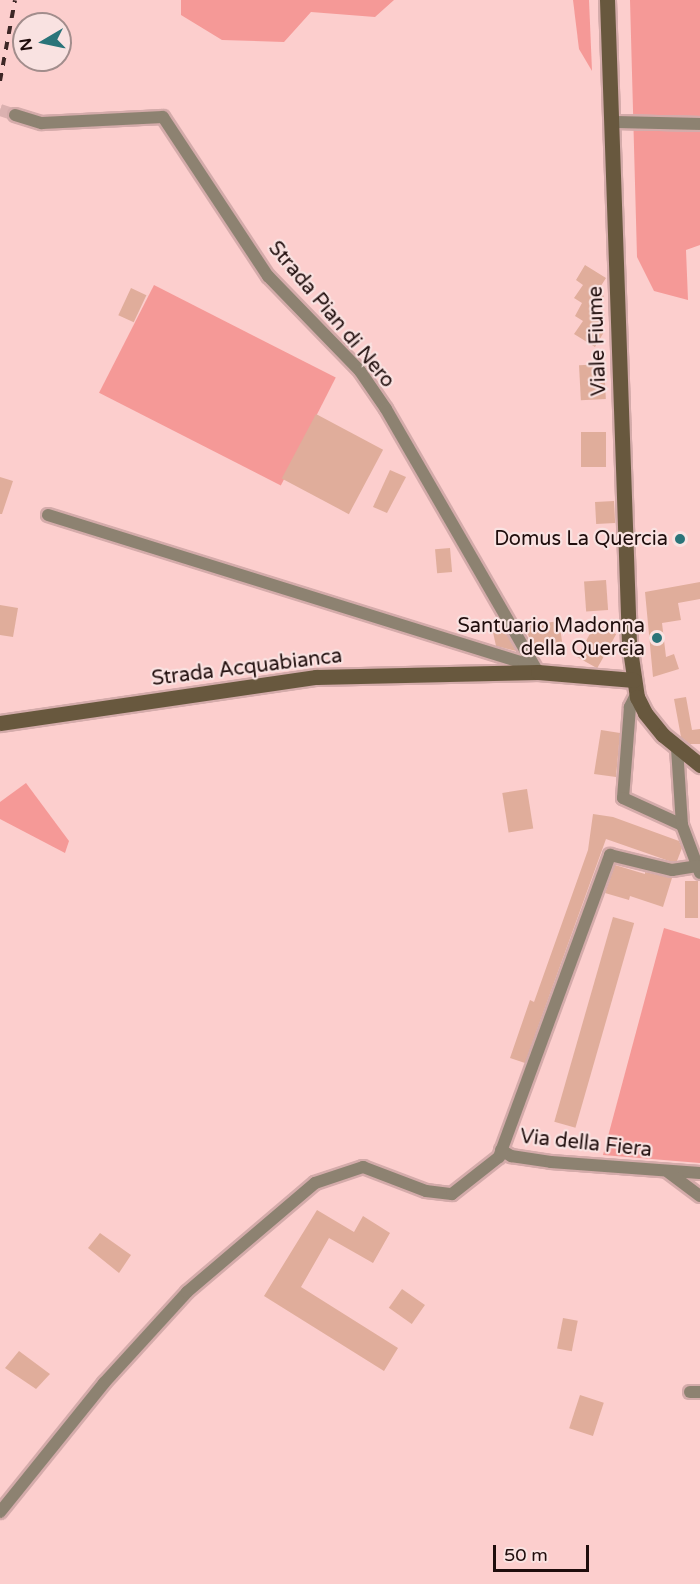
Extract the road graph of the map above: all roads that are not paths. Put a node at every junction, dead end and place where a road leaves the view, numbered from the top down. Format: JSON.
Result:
{"nodes":[{"id":1,"x":608,"y":0,"type":"edge"},
{"id":2,"x":15,"y":115,"type":"tunnel mouth"},
{"id":3,"x":610,"y":122,"type":"junction"},
{"id":4,"x":700,"y":124,"type":"edge"},
{"id":5,"x":48,"y":515,"type":"dead end"},
{"id":6,"x":538,"y":672,"type":"junction"},
{"id":7,"x":635,"y":686,"type":"junction"},
{"id":8,"x":0,"y":723,"type":"edge"},
{"id":9,"x":677,"y":748,"type":"junction"},
{"id":10,"x":700,"y":765,"type":"edge"},
{"id":11,"x":682,"y":825,"type":"junction"},
{"id":12,"x":698,"y":870,"type":"edge"},
{"id":13,"x":501,"y":1150,"type":"junction"},
{"id":14,"x":668,"y":1172,"type":"junction"},
{"id":15,"x":700,"y":1173,"type":"edge"},
{"id":16,"x":700,"y":1196,"type":"edge"},
{"id":17,"x":0,"y":1512,"type":"edge"}],
"edges":[{"from":1,"to":3,"type":"main road","name":"Viale Fiume"},
{"from":2,"to":6,"type":"street","name":"Strada Pian di Nero"},
{"from":3,"to":4,"type":"street"},
{"from":3,"to":7,"type":"main road","name":"Viale Fiume"},
{"from":5,"to":6,"type":"street","name":"Strada Acquabianca"},
{"from":6,"to":7,"type":"main road","name":"Strada Acquabianca"},
{"from":6,"to":8,"type":"main road","name":"Strada Acquabianca"},
{"from":7,"to":9,"type":"main road","name":"Viale Fiume"},
{"from":7,"to":11,"type":"street"},
{"from":9,"to":10,"type":"main road","name":"Viale Fiume"},
{"from":9,"to":11,"type":"street"},
{"from":11,"to":12,"type":"street"},
{"from":12,"to":13,"type":"street"},
{"from":13,"to":14,"type":"street","name":"Via della Fiera"},
{"from":13,"to":17,"type":"street"},
{"from":14,"to":15,"type":"street","name":"Via della Fiera"},
{"from":14,"to":16,"type":"street","name":"Via della Fiera"}]}
